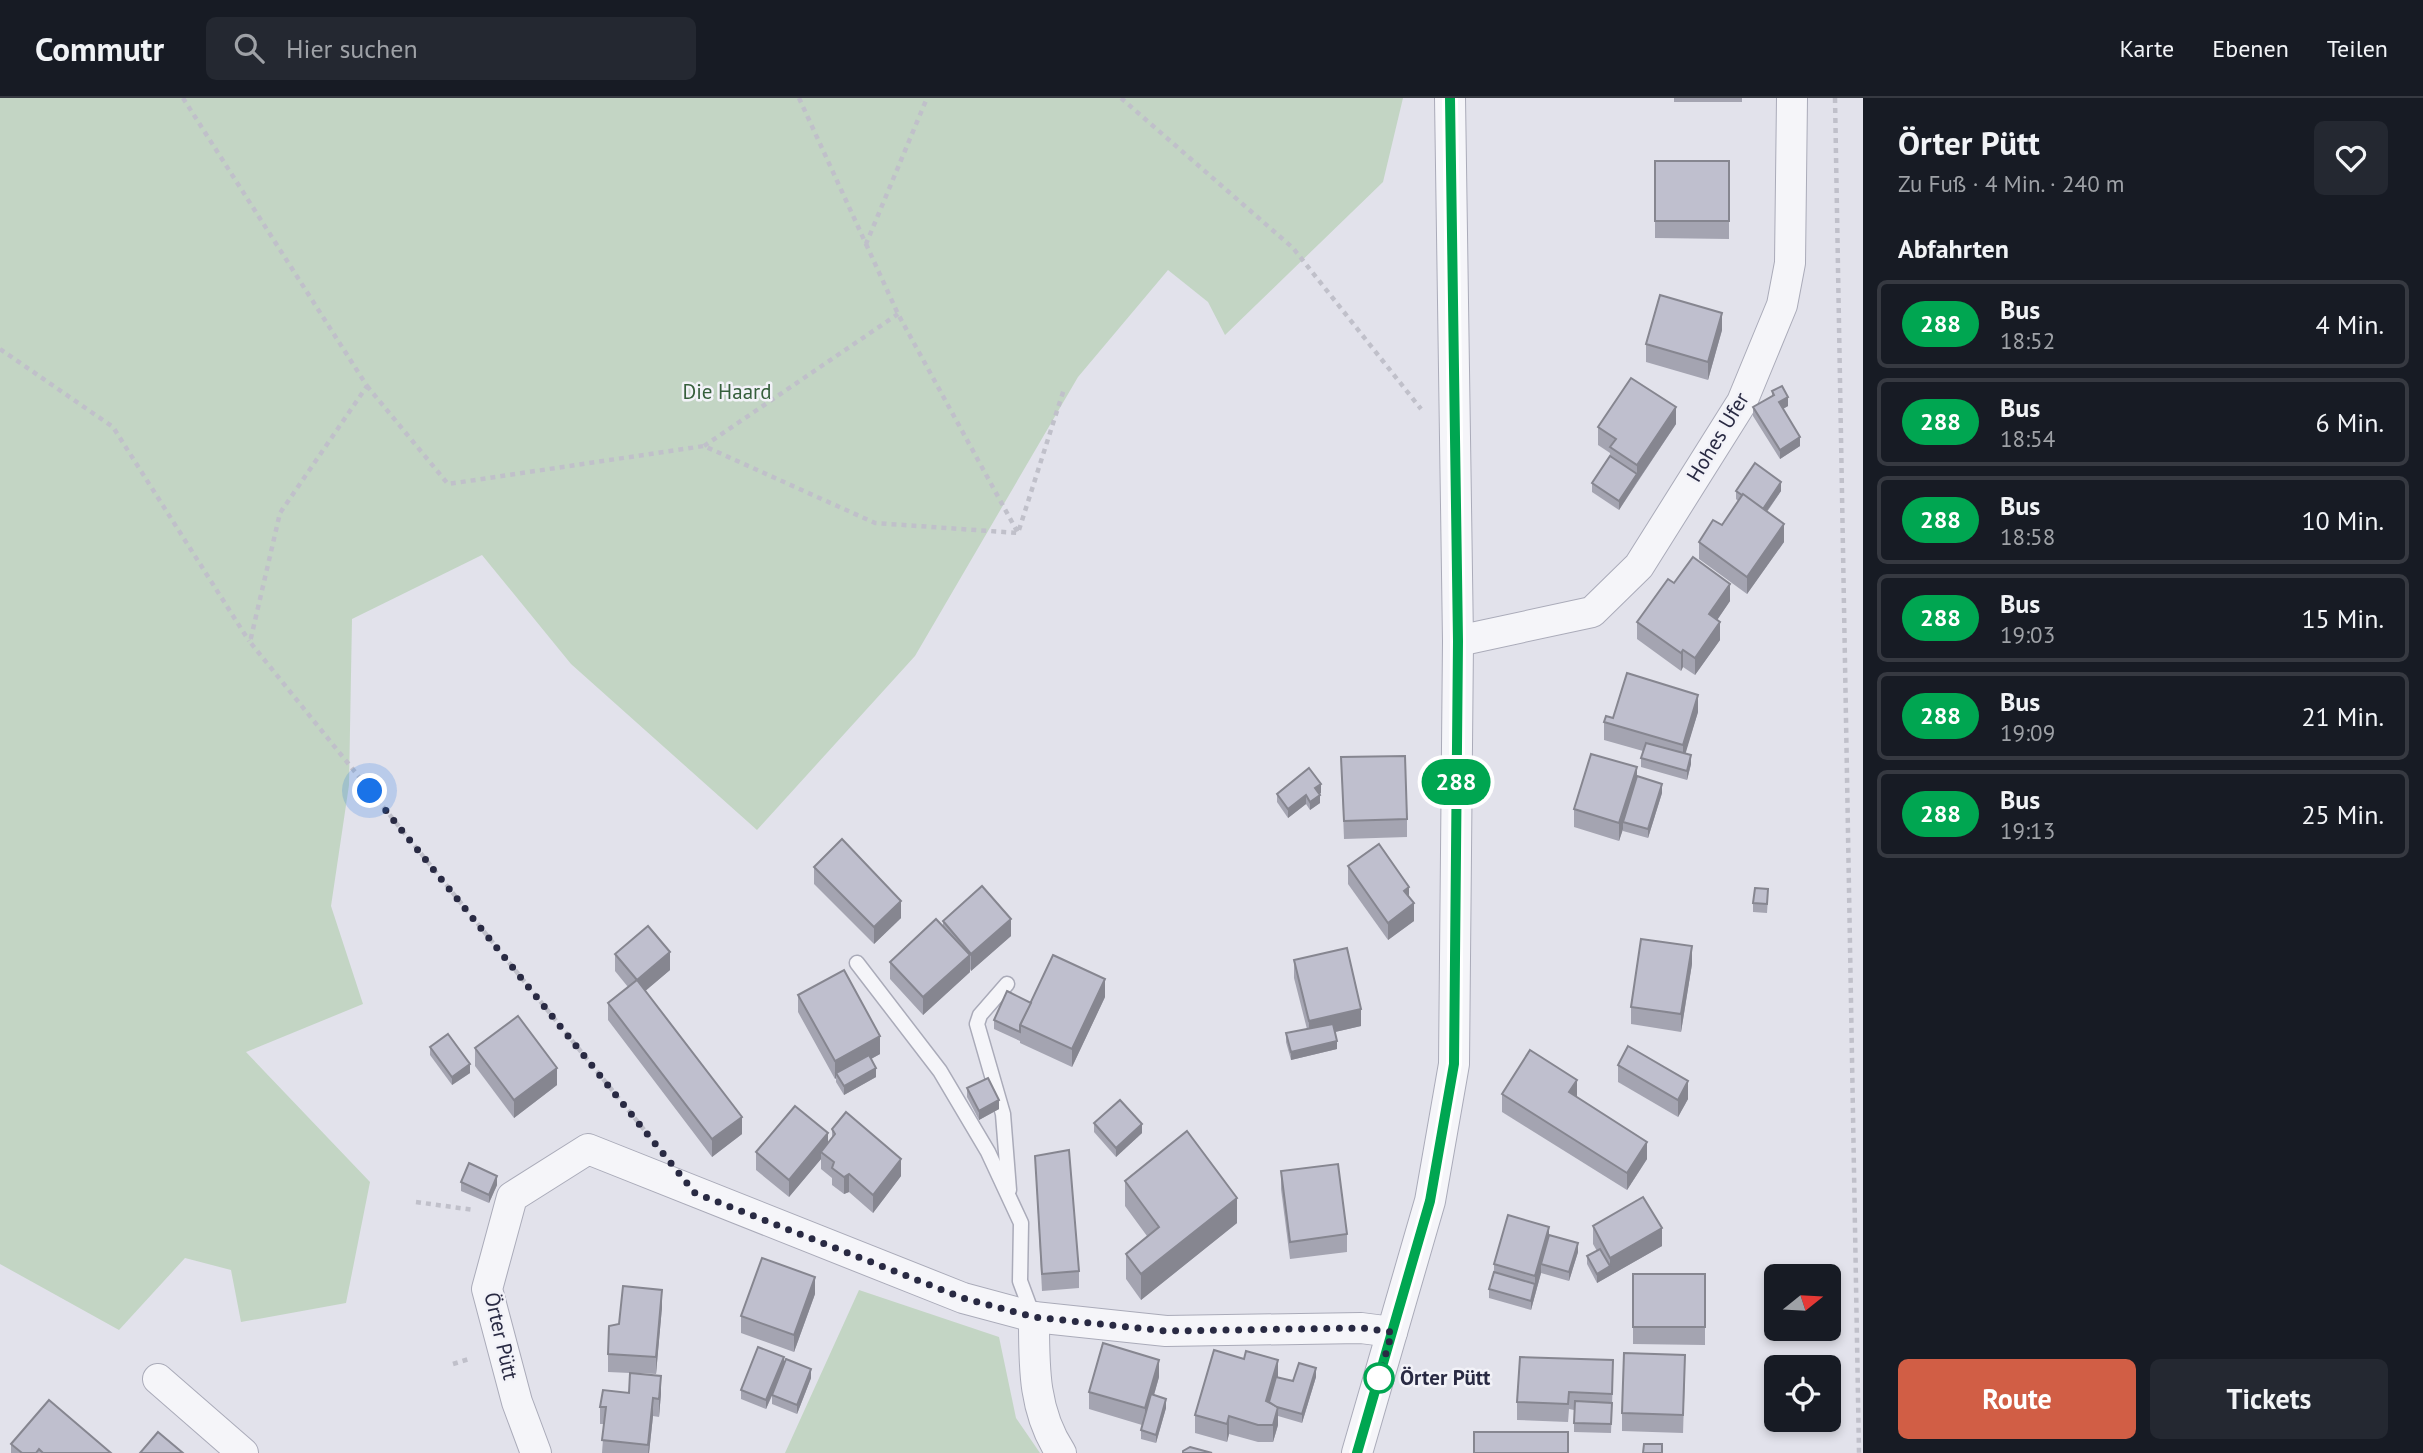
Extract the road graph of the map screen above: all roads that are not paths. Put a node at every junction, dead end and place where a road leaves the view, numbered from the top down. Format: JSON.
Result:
{"nodes":[{"id":1,"x":1450,"y":98,"type":"edge"},
{"id":2,"x":1792,"y":98,"type":"edge"},
{"id":3,"x":1458,"y":641,"type":"junction"},
{"id":4,"x":858,"y":963,"type":"dead end"},
{"id":5,"x":1007,"y":984,"type":"dead end"},
{"id":6,"x":1009,"y":1195,"type":"junction"},
{"id":7,"x":1034,"y":1317,"type":"junction"},
{"id":8,"x":1392,"y":1332,"type":"junction"},
{"id":9,"x":158,"y":1379,"type":"dead end"},
{"id":10,"x":243,"y":1453,"type":"edge"},
{"id":11,"x":536,"y":1453,"type":"edge"},
{"id":12,"x":1061,"y":1453,"type":"edge"},
{"id":13,"x":1357,"y":1453,"type":"edge"}],
"edges":[{"from":1,"to":3,"type":"street"},
{"from":2,"to":3,"type":"street","name":"Hohes Ufer"},
{"from":3,"to":8,"type":"street"},
{"from":4,"to":6,"type":"lane"},
{"from":5,"to":6,"type":"lane"},
{"from":6,"to":7,"type":"lane"},
{"from":7,"to":8,"type":"street"},
{"from":7,"to":11,"type":"street","name":"Örter Pütt"},
{"from":7,"to":12,"type":"street"},
{"from":8,"to":13,"type":"street"},
{"from":9,"to":10,"type":"street"}]}
